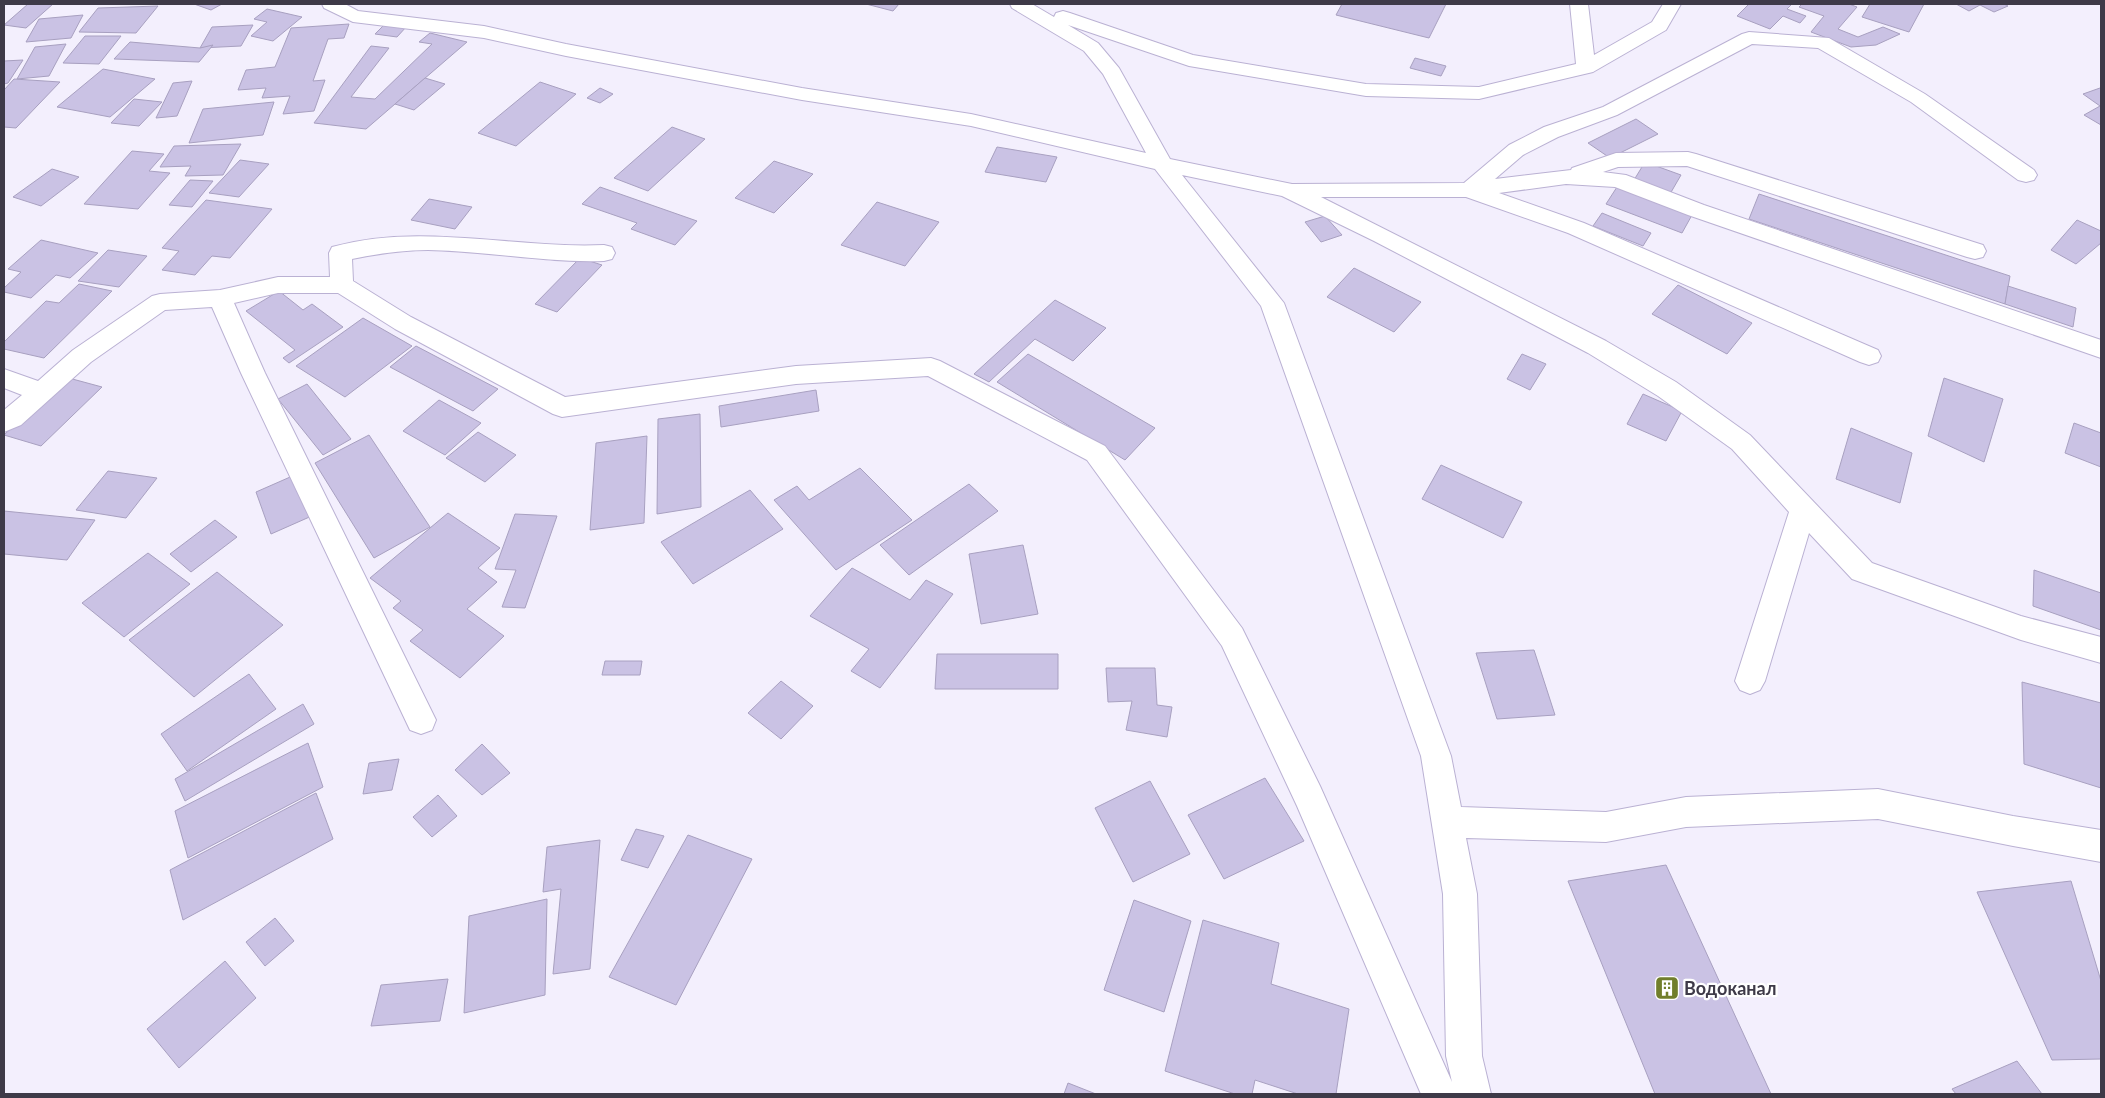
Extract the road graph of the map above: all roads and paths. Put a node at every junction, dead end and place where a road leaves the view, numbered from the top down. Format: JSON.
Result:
{"nodes":[{"id":1,"x":331,"y":4,"type":"edge"},
{"id":2,"x":1019,"y":4,"type":"edge"},
{"id":3,"x":1024,"y":4,"type":"edge"},
{"id":4,"x":1580,"y":4,"type":"edge"},
{"id":5,"x":1672,"y":4,"type":"edge"},
{"id":6,"x":1586,"y":68,"type":"junction"},
{"id":7,"x":1162,"y":164,"type":"junction"},
{"id":8,"x":2026,"y":175,"type":"dead end"},
{"id":9,"x":1566,"y":178,"type":"junction"},
{"id":10,"x":1288,"y":190,"type":"junction"},
{"id":11,"x":1470,"y":190,"type":"junction"},
{"id":12,"x":1975,"y":251,"type":"dead end"},
{"id":13,"x":604,"y":253,"type":"dead end"},
{"id":14,"x":342,"y":285,"type":"junction"},
{"id":15,"x":220,"y":298,"type":"junction"},
{"id":16,"x":2101,"y":349,"type":"edge"},
{"id":17,"x":1869,"y":356,"type":"dead end"},
{"id":18,"x":4,"y":378,"type":"edge"},
{"id":19,"x":42,"y":392,"type":"junction"},
{"id":20,"x":4,"y":422,"type":"edge"},
{"id":21,"x":1803,"y":509,"type":"junction"},
{"id":22,"x":2101,"y":650,"type":"edge"},
{"id":23,"x":1750,"y":681,"type":"dead end"},
{"id":24,"x":421,"y":720,"type":"dead end"},
{"id":25,"x":1447,"y":822,"type":"junction"},
{"id":26,"x":2101,"y":846,"type":"edge"},
{"id":27,"x":1439,"y":1094,"type":"edge"},
{"id":28,"x":1473,"y":1094,"type":"edge"}],
"edges":[{"from":1,"to":7,"type":"street"},
{"from":2,"to":7,"type":"street"},
{"from":3,"to":6,"type":"street"},
{"from":4,"to":6,"type":"street"},
{"from":5,"to":6,"type":"street"},
{"from":7,"to":10,"type":"street"},
{"from":7,"to":25,"type":"street"},
{"from":8,"to":11,"type":"street"},
{"from":9,"to":11,"type":"street"},
{"from":9,"to":12,"type":"street"},
{"from":9,"to":16,"type":"street"},
{"from":10,"to":11,"type":"street"},
{"from":10,"to":21,"type":"street"},
{"from":11,"to":17,"type":"street"},
{"from":13,"to":14,"type":"street"},
{"from":14,"to":15,"type":"street"},
{"from":14,"to":27,"type":"street"},
{"from":15,"to":19,"type":"street"},
{"from":15,"to":24,"type":"street"},
{"from":18,"to":19,"type":"street"},
{"from":19,"to":20,"type":"street"},
{"from":21,"to":22,"type":"street"},
{"from":21,"to":23,"type":"street"},
{"from":25,"to":26,"type":"street"},
{"from":25,"to":28,"type":"street"}]}
